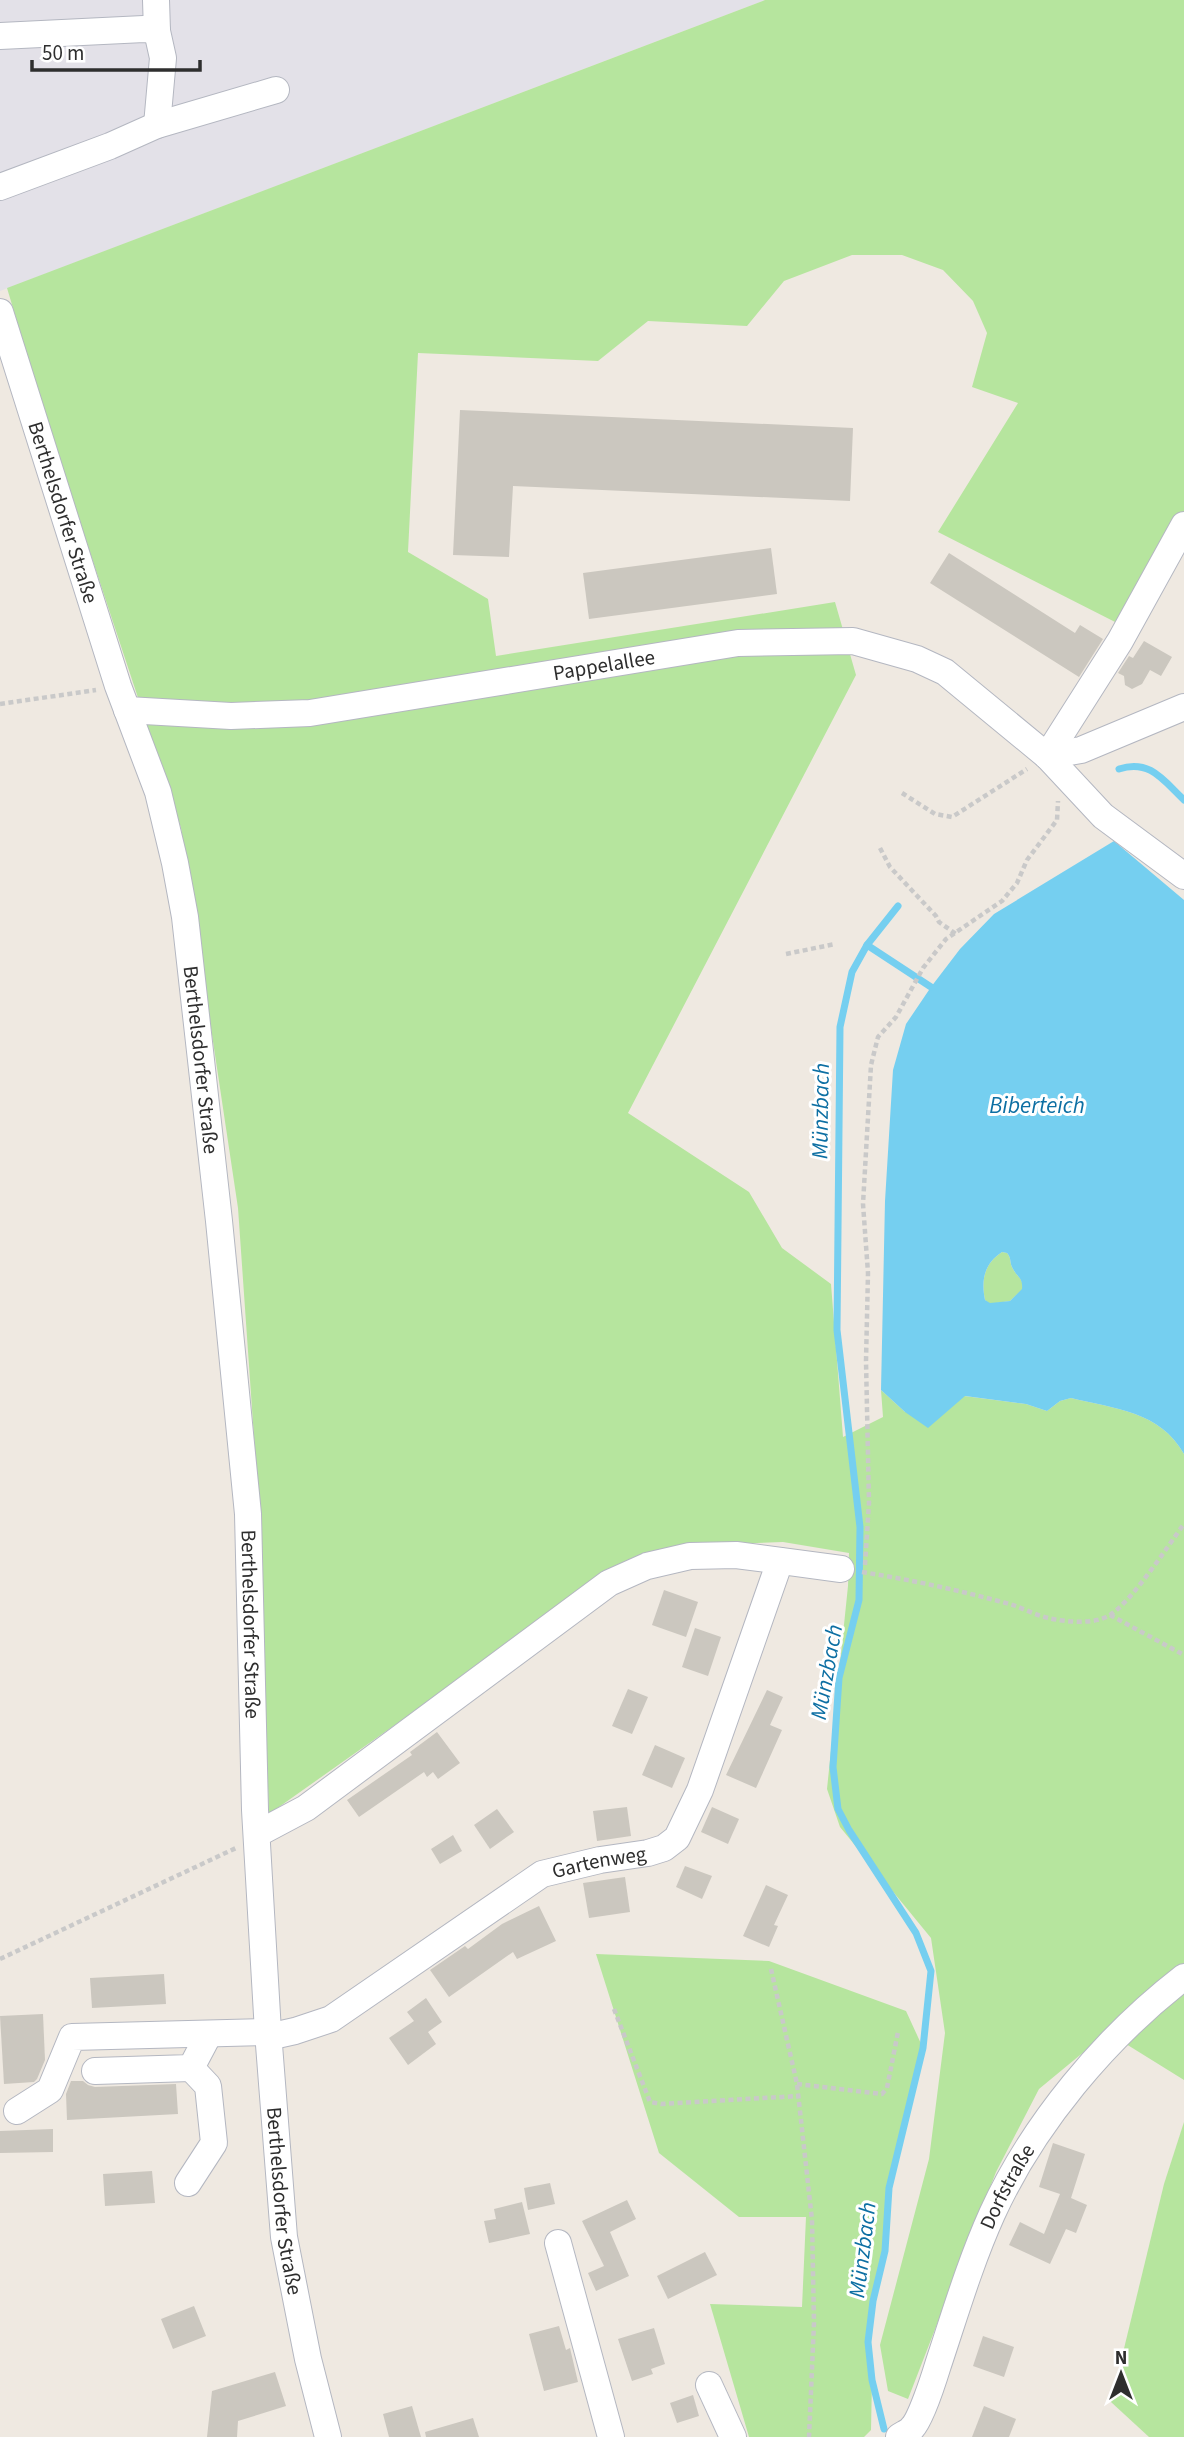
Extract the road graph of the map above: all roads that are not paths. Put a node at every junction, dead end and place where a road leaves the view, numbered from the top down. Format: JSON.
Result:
{"nodes":[{"id":1,"x":156,"y":0,"type":"edge"},
{"id":2,"x":157,"y":31,"type":"junction"},
{"id":3,"x":0,"y":36,"type":"edge"},
{"id":4,"x":276,"y":90,"type":"dead end"},
{"id":5,"x":157,"y":125,"type":"junction"},
{"id":6,"x":0,"y":187,"type":"edge"},
{"id":7,"x":0,"y":312,"type":"edge"},
{"id":8,"x":1184,"y":525,"type":"edge"},
{"id":9,"x":122,"y":698,"type":"junction"},
{"id":10,"x":1184,"y":707,"type":"edge"},
{"id":11,"x":1053,"y":763,"type":"junction"},
{"id":12,"x":1184,"y":876,"type":"edge"},
{"id":13,"x":780,"y":1561,"type":"junction"},
{"id":14,"x":841,"y":1569,"type":"dead end"},
{"id":15,"x":257,"y":1834,"type":"junction"},
{"id":16,"x":1184,"y":1977,"type":"edge"},
{"id":17,"x":209,"y":2034,"type":"junction"},
{"id":18,"x":268,"y":2034,"type":"junction"},
{"id":19,"x":191,"y":2068,"type":"junction"},
{"id":20,"x":95,"y":2070,"type":"dead end"},
{"id":21,"x":18,"y":2111,"type":"dead end"},
{"id":22,"x":188,"y":2183,"type":"dead end"},
{"id":23,"x":558,"y":2243,"type":"dead end"},
{"id":24,"x":709,"y":2385,"type":"dead end"},
{"id":25,"x":910,"y":2434,"type":"edge"},
{"id":26,"x":328,"y":2437,"type":"edge"},
{"id":27,"x":611,"y":2437,"type":"edge"},
{"id":28,"x":733,"y":2437,"type":"edge"}],
"edges":[{"from":1,"to":2,"type":"street"},
{"from":2,"to":3,"type":"street"},
{"from":2,"to":5,"type":"street"},
{"from":4,"to":5,"type":"street"},
{"from":5,"to":6,"type":"street"},
{"from":7,"to":9,"type":"street","name":"Berthelsdorfer Straße"},
{"from":8,"to":11,"type":"street"},
{"from":9,"to":11,"type":"street","name":"Pappelallee"},
{"from":9,"to":15,"type":"street","name":"Berthelsdorfer Straße"},
{"from":10,"to":11,"type":"street"},
{"from":11,"to":12,"type":"street","name":"Pappelallee"},
{"from":13,"to":14,"type":"street"},
{"from":13,"to":15,"type":"street"},
{"from":13,"to":18,"type":"street","name":"Gartenweg"},
{"from":15,"to":18,"type":"street","name":"Berthelsdorfer Straße"},
{"from":16,"to":25,"type":"street","name":"Dorfstraße"},
{"from":17,"to":18,"type":"street","name":"Gartenweg"},
{"from":17,"to":19,"type":"street"},
{"from":17,"to":21,"type":"street","name":"Gartenweg"},
{"from":18,"to":26,"type":"street","name":"Berthelsdorfer Straße"},
{"from":19,"to":20,"type":"street"},
{"from":19,"to":22,"type":"street"},
{"from":23,"to":27,"type":"street"},
{"from":24,"to":28,"type":"street"}]}
